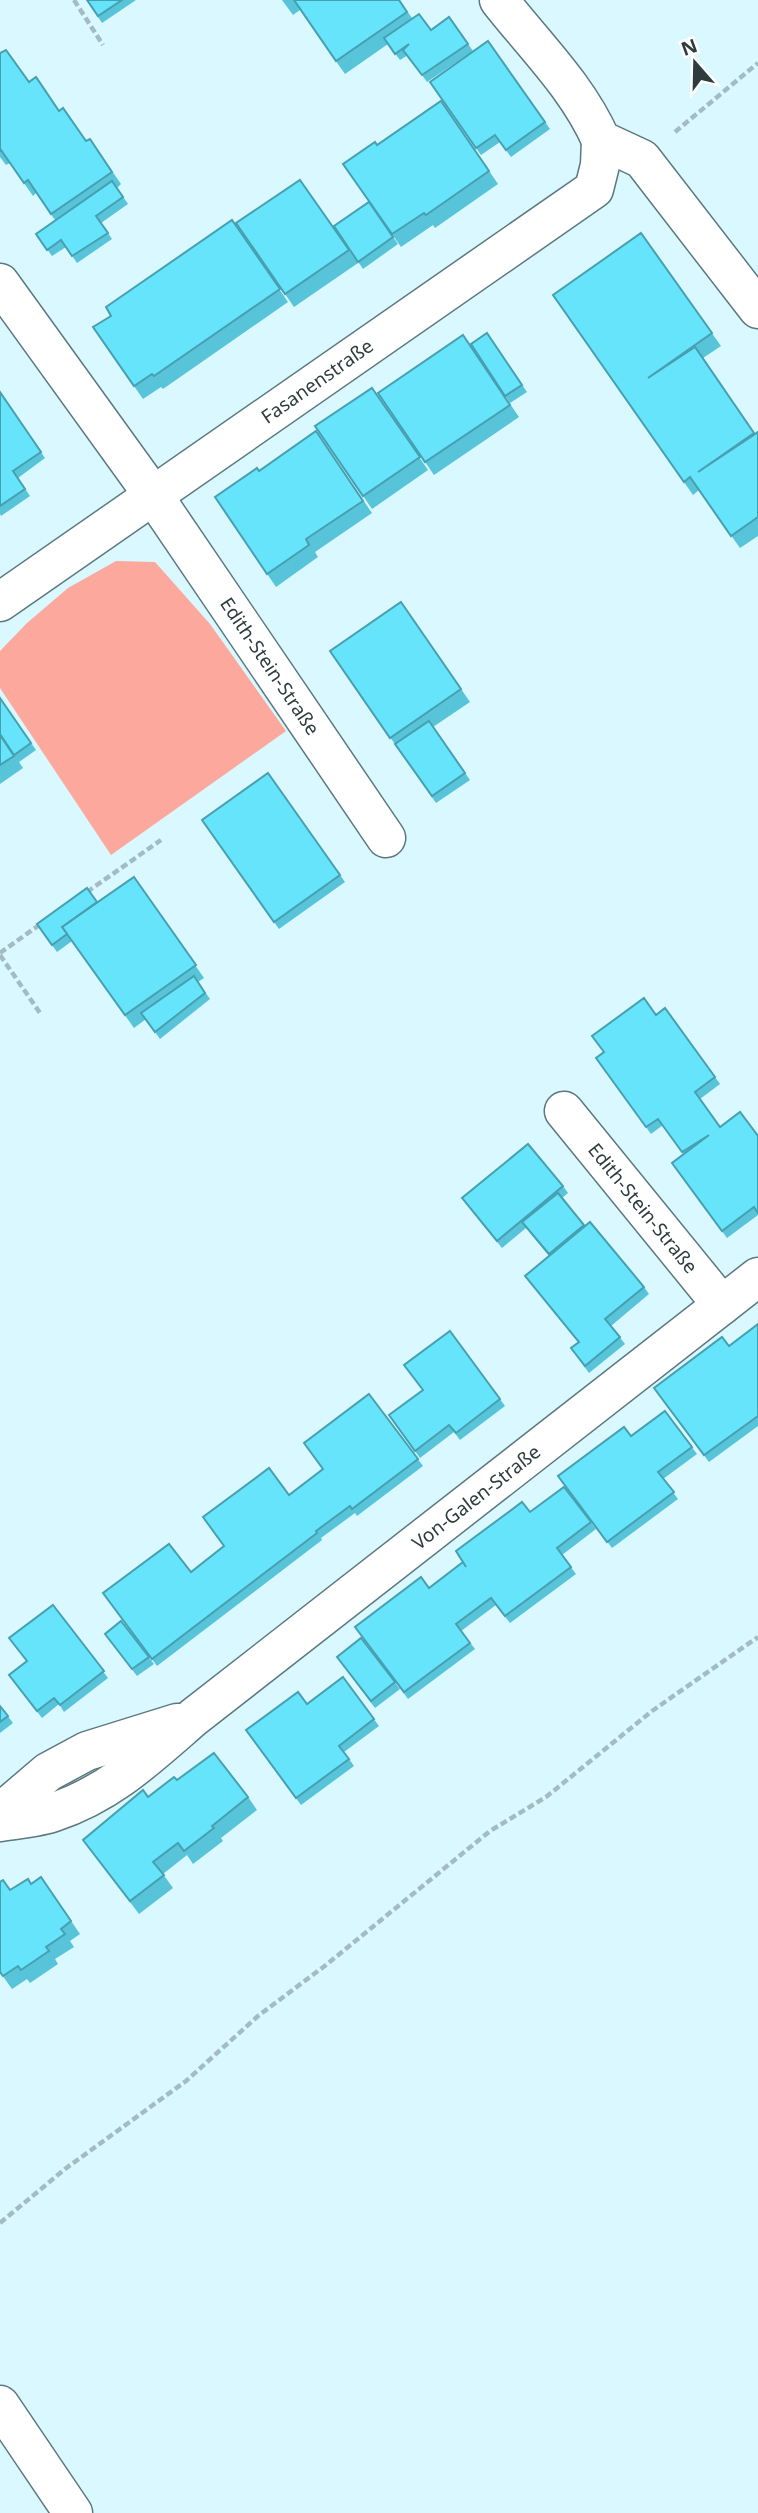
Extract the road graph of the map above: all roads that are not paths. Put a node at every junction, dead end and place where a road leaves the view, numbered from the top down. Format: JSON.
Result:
{"nodes":[{"id":1,"x":499,"y":0,"type":"edge"},
{"id":2,"x":601,"y":140,"type":"junction"},
{"id":3,"x":0,"y":283,"type":"edge"},
{"id":4,"x":758,"y":309,"type":"edge"},
{"id":5,"x":153,"y":495,"type":"junction"},
{"id":6,"x":0,"y":601,"type":"edge"},
{"id":7,"x":386,"y":838,"type":"dead end"},
{"id":8,"x":564,"y":1111,"type":"dead end"},
{"id":9,"x":758,"y":1277,"type":"edge"},
{"id":10,"x":722,"y":1305,"type":"junction"},
{"id":11,"x":194,"y":1717,"type":"junction"},
{"id":12,"x":0,"y":1813,"type":"edge"},
{"id":13,"x":0,"y":1822,"type":"edge"},
{"id":14,"x":0,"y":2405,"type":"edge"},
{"id":15,"x":73,"y":2513,"type":"edge"}],
"edges":[{"from":1,"to":2,"type":"street"},
{"from":2,"to":4,"type":"street"},
{"from":2,"to":5,"type":"street","name":"Fasanenstraße"},
{"from":3,"to":5,"type":"street","name":"Edith-Stein-Straße"},
{"from":5,"to":6,"type":"street","name":"Fasanenstraße"},
{"from":5,"to":7,"type":"street","name":"Edith-Stein-Straße"},
{"from":8,"to":10,"type":"street","name":"Edith-Stein-Straße"},
{"from":9,"to":10,"type":"street","name":"Von-Galen-Straße"},
{"from":10,"to":11,"type":"street","name":"Von-Galen-Straße"},
{"from":11,"to":12,"type":"street","name":"Von-Galen-Straße"},
{"from":11,"to":13,"type":"street","name":"Von-Galen-Straße"},
{"from":14,"to":15,"type":"street"}]}
